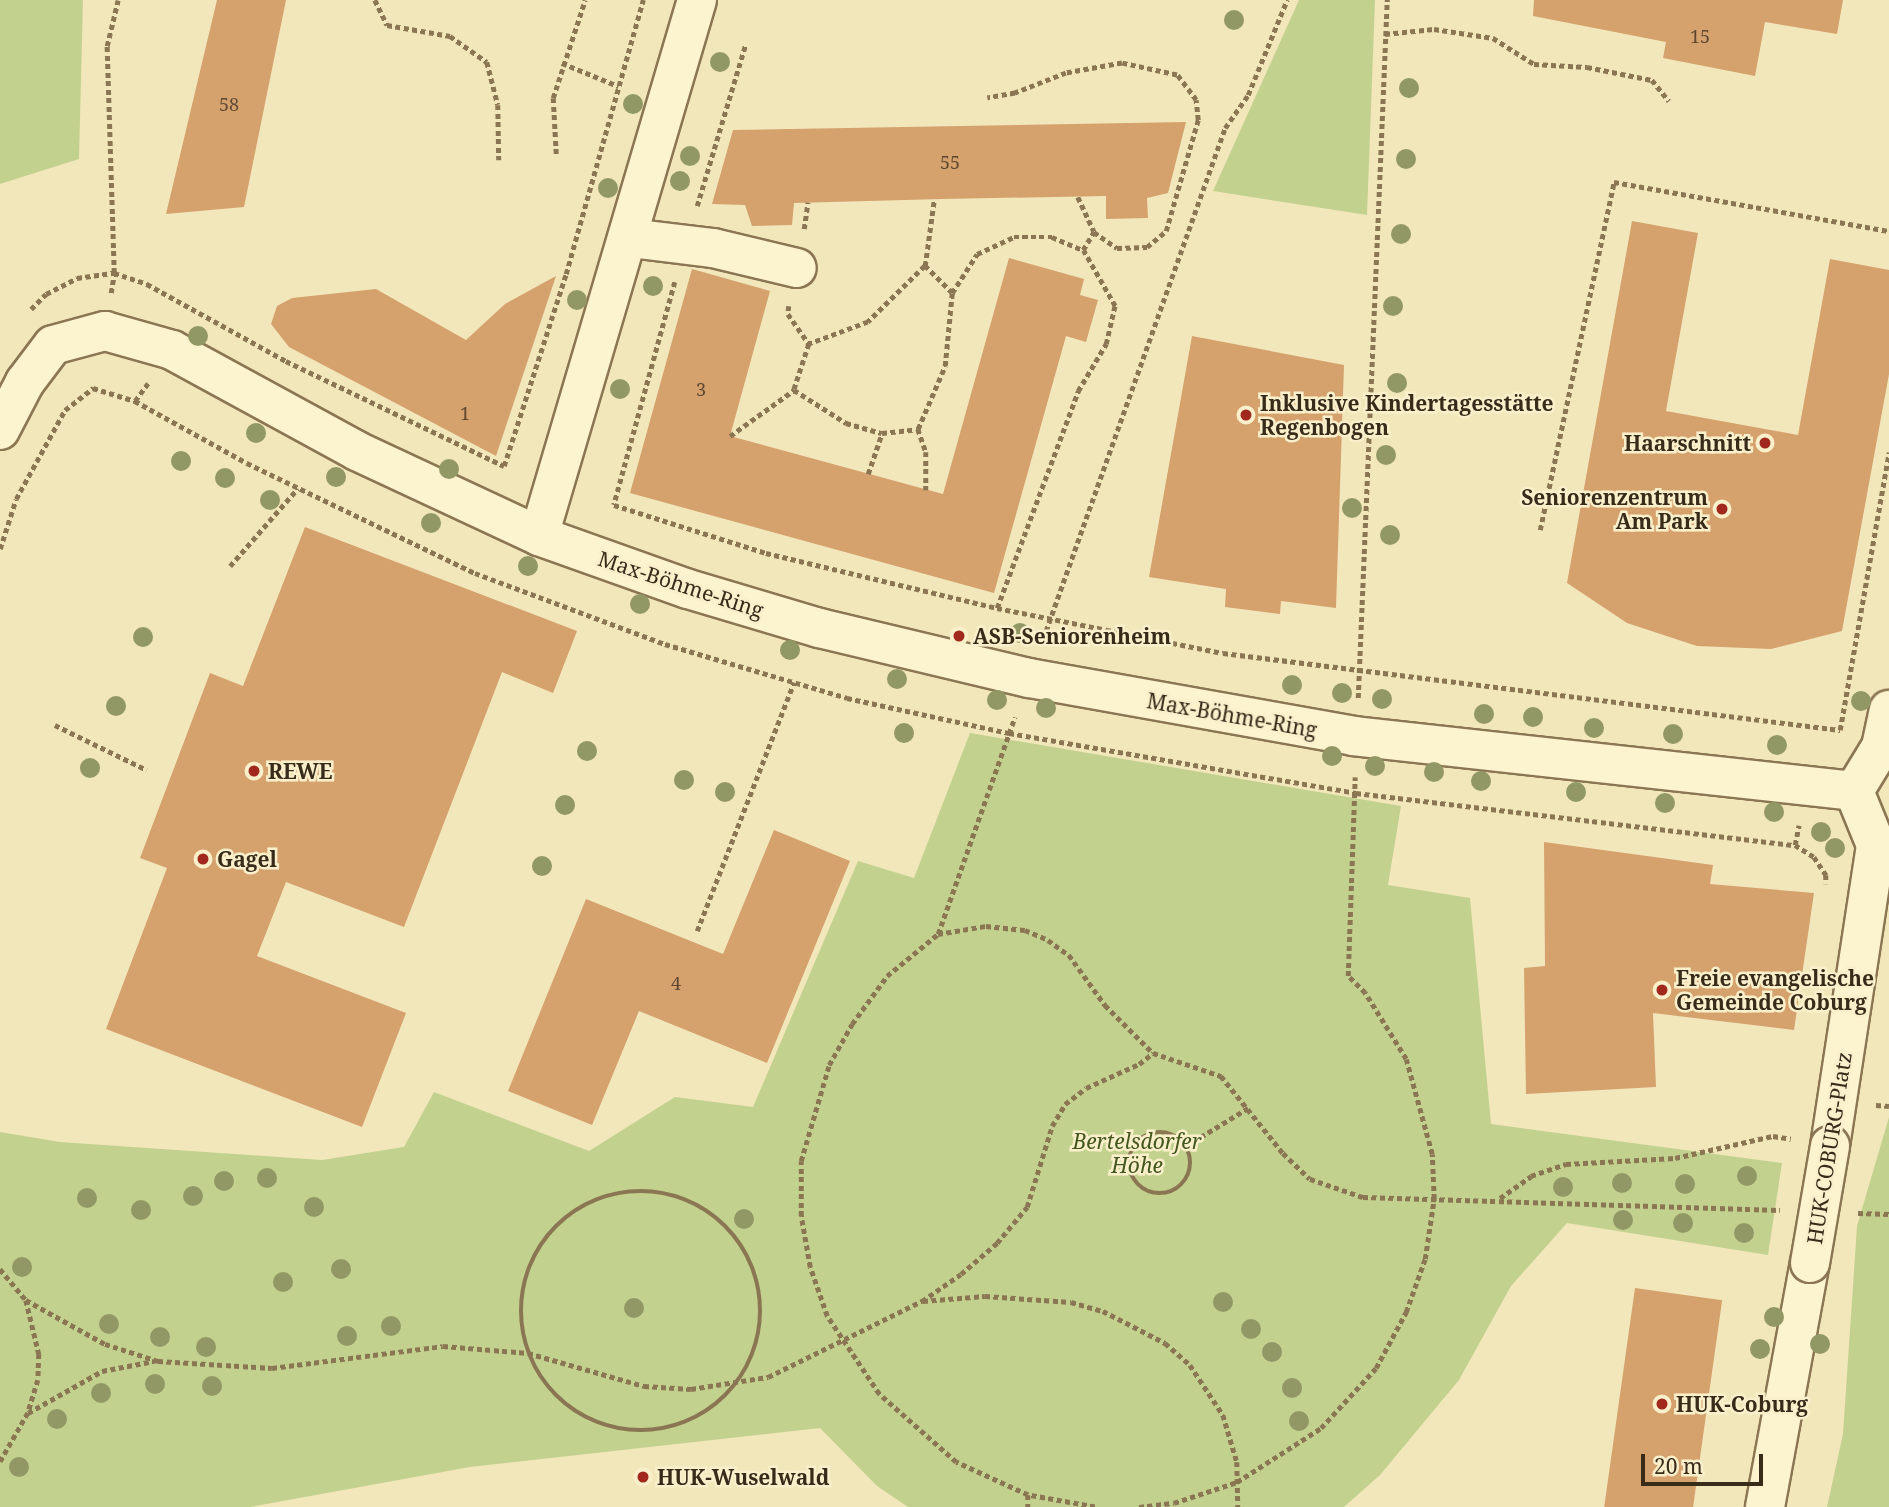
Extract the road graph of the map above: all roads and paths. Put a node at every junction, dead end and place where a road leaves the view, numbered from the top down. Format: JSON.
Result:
{"nodes":[{"id":1,"x":118,"y":0,"type":"edge"},
{"id":2,"x":375,"y":0,"type":"edge"},
{"id":3,"x":585,"y":0,"type":"edge"},
{"id":4,"x":643,"y":0,"type":"edge"},
{"id":5,"x":697,"y":0,"type":"edge"},
{"id":6,"x":1287,"y":0,"type":"edge"},
{"id":7,"x":1387,"y":0,"type":"edge"},
{"id":8,"x":1385,"y":34,"type":"junction"},
{"id":9,"x":562,"y":63,"type":"junction"},
{"id":10,"x":618,"y":86,"type":"junction"},
{"id":11,"x":988,"y":98,"type":"dead end"},
{"id":12,"x":1669,"y":101,"type":"dead end"},
{"id":13,"x":555,"y":154,"type":"dead end"},
{"id":14,"x":499,"y":160,"type":"dead end"},
{"id":15,"x":1078,"y":197,"type":"dead end"},
{"id":16,"x":934,"y":200,"type":"dead end"},
{"id":17,"x":1889,"y":231,"type":"edge"},
{"id":18,"x":1094,"y":232,"type":"junction"},
{"id":19,"x":629,"y":238,"type":"junction"},
{"id":20,"x":1083,"y":250,"type":"junction"},
{"id":21,"x":925,"y":266,"type":"junction"},
{"id":22,"x":797,"y":268,"type":"dead end"},
{"id":23,"x":952,"y":293,"type":"junction"},
{"id":24,"x":195,"y":313,"type":"dead end"},
{"id":25,"x":105,"y":331,"type":"junction"},
{"id":26,"x":172,"y":350,"type":"junction"},
{"id":27,"x":794,"y":390,"type":"junction"},
{"id":28,"x":918,"y":429,"type":"junction"},
{"id":29,"x":0,"y":430,"type":"edge"},
{"id":30,"x":882,"y":433,"type":"junction"},
{"id":31,"x":730,"y":436,"type":"dead end"},
{"id":32,"x":1889,"y":452,"type":"edge"},
{"id":33,"x":868,"y":474,"type":"dead end"},
{"id":34,"x":298,"y":488,"type":"dead end"},
{"id":35,"x":926,"y":490,"type":"dead end"},
{"id":36,"x":614,"y":505,"type":"dead end"},
{"id":37,"x":1540,"y":530,"type":"dead end"},
{"id":38,"x":539,"y":536,"type":"junction"},
{"id":39,"x":0,"y":549,"type":"edge"},
{"id":40,"x":230,"y":566,"type":"dead end"},
{"id":41,"x":998,"y":608,"type":"junction"},
{"id":42,"x":1050,"y":619,"type":"junction"},
{"id":43,"x":1361,"y":669,"type":"junction"},
{"id":44,"x":1029,"y":678,"type":"junction"},
{"id":45,"x":794,"y":682,"type":"dead end"},
{"id":46,"x":1889,"y":710,"type":"edge"},
{"id":47,"x":55,"y":725,"type":"dead end"},
{"id":48,"x":1353,"y":736,"type":"junction"},
{"id":49,"x":147,"y":770,"type":"dead end"},
{"id":50,"x":1854,"y":791,"type":"junction"},
{"id":51,"x":697,"y":931,"type":"dead end"},
{"id":52,"x":938,"y":934,"type":"junction"},
{"id":53,"x":1153,"y":1053,"type":"junction"},
{"id":54,"x":1877,"y":1105,"type":"dead end"},
{"id":55,"x":1889,"y":1106,"type":"edge"},
{"id":56,"x":1248,"y":1108,"type":"junction"},
{"id":57,"x":1186,"y":1146,"type":"junction"},
{"id":58,"x":1830,"y":1146,"type":"junction"},
{"id":59,"x":1434,"y":1199,"type":"junction"},
{"id":60,"x":1499,"y":1199,"type":"junction"},
{"id":61,"x":1792,"y":1210,"type":"dead end"},
{"id":62,"x":1847,"y":1213,"type":"dead end"},
{"id":63,"x":1889,"y":1214,"type":"edge"},
{"id":64,"x":0,"y":1269,"type":"edge"},
{"id":65,"x":26,"y":1300,"type":"junction"},
{"id":66,"x":922,"y":1301,"type":"junction"},
{"id":67,"x":843,"y":1342,"type":"junction"},
{"id":68,"x":528,"y":1353,"type":"junction"},
{"id":69,"x":158,"y":1361,"type":"junction"},
{"id":70,"x":737,"y":1383,"type":"junction"},
{"id":71,"x":28,"y":1413,"type":"junction"},
{"id":72,"x":0,"y":1462,"type":"edge"},
{"id":73,"x":1237,"y":1482,"type":"junction"},
{"id":74,"x":1028,"y":1495,"type":"junction"},
{"id":75,"x":1028,"y":1507,"type":"edge"},
{"id":76,"x":1095,"y":1507,"type":"edge"},
{"id":77,"x":1139,"y":1507,"type":"edge"},
{"id":78,"x":1238,"y":1507,"type":"edge"},
{"id":79,"x":1765,"y":1507,"type":"edge"}],
"edges":[{"from":1,"to":25,"type":"path"},
{"from":2,"to":14,"type":"path"},
{"from":3,"to":9,"type":"path"},
{"from":4,"to":10,"type":"path"},
{"from":5,"to":19,"type":"street"},
{"from":6,"to":42,"type":"path"},
{"from":7,"to":8,"type":"path"},
{"from":8,"to":12,"type":"path"},
{"from":8,"to":43,"type":"path"},
{"from":9,"to":10,"type":"path"},
{"from":9,"to":13,"type":"path"},
{"from":10,"to":24,"type":"path"},
{"from":11,"to":18,"type":"path"},
{"from":15,"to":18,"type":"path"},
{"from":16,"to":21,"type":"path"},
{"from":17,"to":37,"type":"path"},
{"from":18,"to":20,"type":"path"},
{"from":19,"to":22,"type":"street"},
{"from":19,"to":38,"type":"street"},
{"from":20,"to":23,"type":"path"},
{"from":20,"to":41,"type":"path"},
{"from":21,"to":23,"type":"path"},
{"from":21,"to":27,"type":"path"},
{"from":23,"to":28,"type":"path"},
{"from":25,"to":26,"type":"street","name":"Max-Böhme-Ring"},
{"from":25,"to":29,"type":"street"},
{"from":26,"to":38,"type":"street","name":"Max-Böhme-Ring"},
{"from":26,"to":39,"type":"path"},
{"from":27,"to":30,"type":"path"},
{"from":27,"to":31,"type":"path"},
{"from":28,"to":30,"type":"path"},
{"from":28,"to":35,"type":"path"},
{"from":30,"to":33,"type":"path"},
{"from":32,"to":43,"type":"path"},
{"from":34,"to":40,"type":"path"},
{"from":36,"to":41,"type":"path"},
{"from":38,"to":44,"type":"street","name":"Max-Böhme-Ring"},
{"from":41,"to":42,"type":"path"},
{"from":42,"to":43,"type":"path"},
{"from":44,"to":48,"type":"street","name":"Max-Böhme-Ring"},
{"from":44,"to":52,"type":"path"},
{"from":45,"to":51,"type":"path"},
{"from":46,"to":50,"type":"street"},
{"from":47,"to":49,"type":"path"},
{"from":48,"to":50,"type":"street","name":"Max-Böhme-Ring"},
{"from":48,"to":59,"type":"path"},
{"from":50,"to":58,"type":"street","name":"HUK-COBURG-Platz"},
{"from":52,"to":53,"type":"path"},
{"from":52,"to":67,"type":"path"},
{"from":53,"to":56,"type":"path"},
{"from":53,"to":66,"type":"path"},
{"from":54,"to":55,"type":"path"},
{"from":56,"to":57,"type":"path"},
{"from":56,"to":59,"type":"path"},
{"from":57,"to":57,"type":"path"},
{"from":58,"to":60,"type":"path"},
{"from":58,"to":79,"type":"street","name":"HUK-COBURG-Platz","bridge":true},
{"from":59,"to":60,"type":"path"},
{"from":59,"to":73,"type":"path"},
{"from":60,"to":61,"type":"path"},
{"from":62,"to":63,"type":"path"},
{"from":64,"to":65,"type":"path"},
{"from":65,"to":69,"type":"path"},
{"from":65,"to":71,"type":"path"},
{"from":66,"to":67,"type":"path"},
{"from":66,"to":73,"type":"path"},
{"from":67,"to":70,"type":"path"},
{"from":67,"to":74,"type":"path"},
{"from":68,"to":69,"type":"path"},
{"from":68,"to":70,"type":"path"},
{"from":68,"to":70,"type":"path"},
{"from":68,"to":70,"type":"path"},
{"from":69,"to":71,"type":"path"},
{"from":71,"to":72,"type":"path"},
{"from":73,"to":77,"type":"path"},
{"from":73,"to":78,"type":"path"},
{"from":74,"to":75,"type":"path"},
{"from":74,"to":76,"type":"path"}]}
